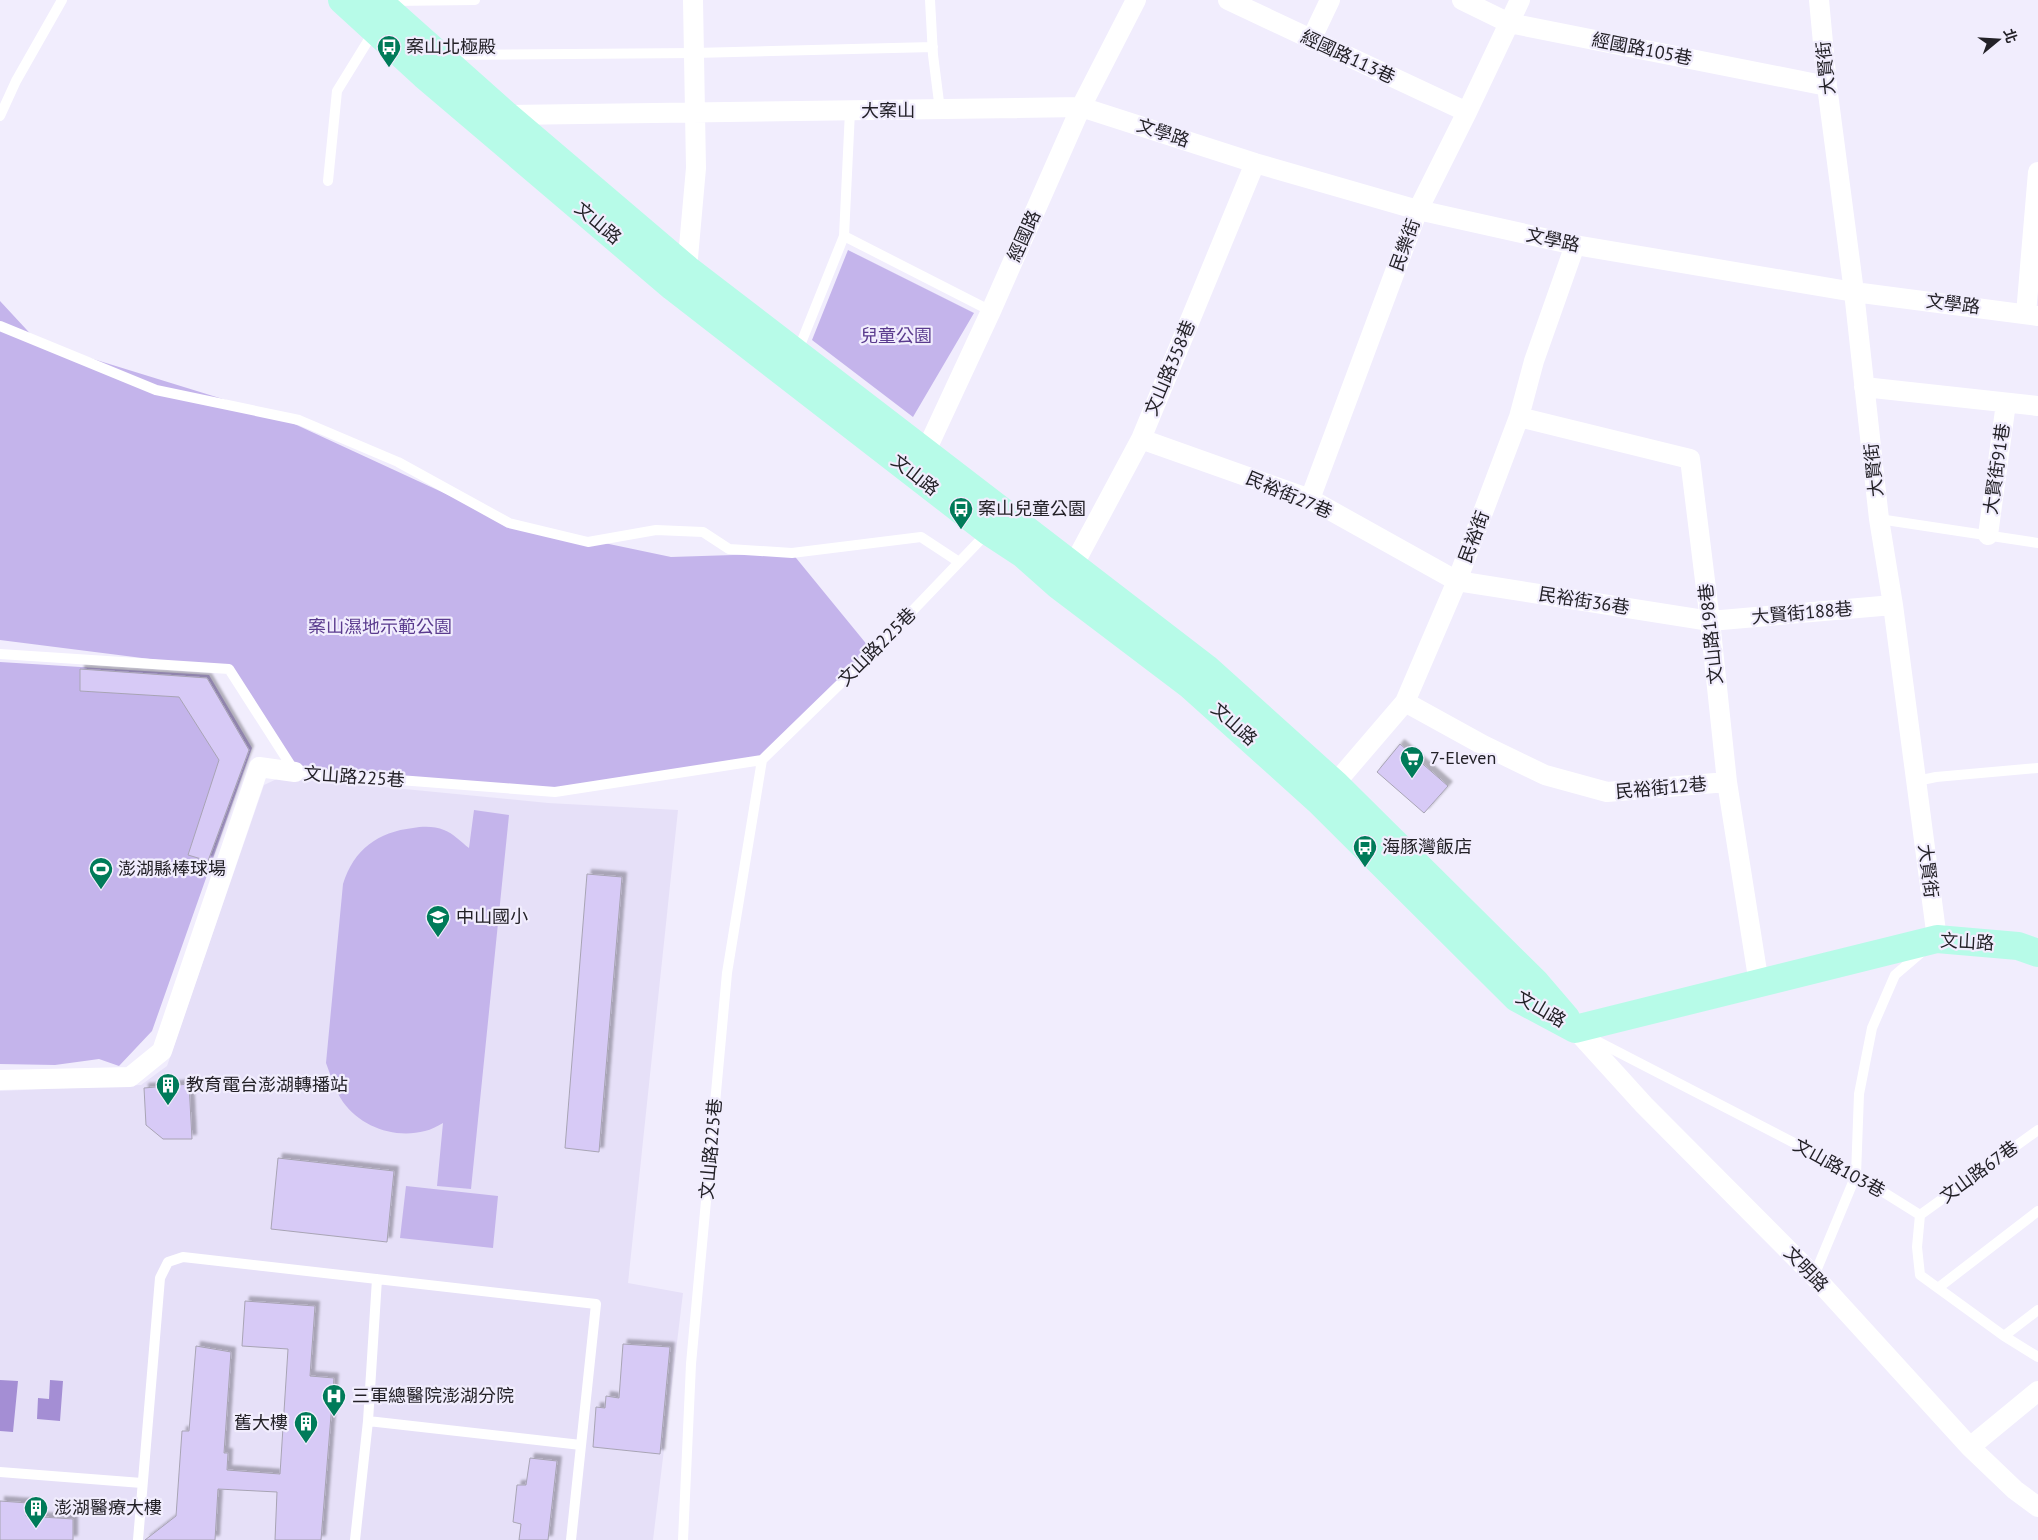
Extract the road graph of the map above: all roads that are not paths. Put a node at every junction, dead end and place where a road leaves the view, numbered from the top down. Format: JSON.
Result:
{"nodes":[{"id":1,"x":62,"y":0,"type":"edge"},
{"id":2,"x":342,"y":0,"type":"edge"},
{"id":3,"x":475,"y":0,"type":"edge"},
{"id":4,"x":693,"y":0,"type":"edge"},
{"id":5,"x":930,"y":0,"type":"edge"},
{"id":6,"x":1136,"y":0,"type":"edge"},
{"id":7,"x":1228,"y":0,"type":"edge"},
{"id":8,"x":1330,"y":0,"type":"edge"},
{"id":9,"x":1462,"y":0,"type":"edge"},
{"id":10,"x":1520,"y":0,"type":"edge"},
{"id":11,"x":1819,"y":0,"type":"edge"},
{"id":12,"x":384,"y":8,"type":"edge"},
{"id":13,"x":1509,"y":23,"type":"junction"},
{"id":14,"x":1312,"y":40,"type":"junction"},
{"id":15,"x":933,"y":47,"type":"junction"},
{"id":16,"x":694,"y":53,"type":"junction"},
{"id":17,"x":438,"y":55,"type":"junction"},
{"id":18,"x":1827,"y":86,"type":"junction"},
{"id":19,"x":1081,"y":107,"type":"junction"},
{"id":20,"x":940,"y":110,"type":"junction"},
{"id":21,"x":694,"y":111,"type":"junction"},
{"id":22,"x":850,"y":111,"type":"junction"},
{"id":23,"x":1467,"y":112,"type":"junction"},
{"id":24,"x":506,"y":115,"type":"junction"},
{"id":25,"x":0,"y":116,"type":"edge"},
{"id":26,"x":1255,"y":163,"type":"junction"},
{"id":27,"x":2038,"y":172,"type":"edge"},
{"id":28,"x":328,"y":181,"type":"dead end"},
{"id":29,"x":1418,"y":210,"type":"junction"},
{"id":30,"x":844,"y":236,"type":"junction"},
{"id":31,"x":1575,"y":245,"type":"junction"},
{"id":32,"x":680,"y":278,"type":"junction"},
{"id":33,"x":1854,"y":292,"type":"junction"},
{"id":34,"x":991,"y":311,"type":"junction"},
{"id":35,"x":2032,"y":315,"type":"edge"},
{"id":36,"x":0,"y":326,"type":"edge"},
{"id":37,"x":796,"y":354,"type":"junction"},
{"id":38,"x":1864,"y":387,"type":"junction"},
{"id":39,"x":2006,"y":403,"type":"junction"},
{"id":40,"x":2038,"y":406,"type":"edge"},
{"id":41,"x":1519,"y":417,"type":"junction"},
{"id":42,"x":1141,"y":439,"type":"junction"},
{"id":43,"x":918,"y":462,"type":"junction"},
{"id":44,"x":1310,"y":499,"type":"junction"},
{"id":45,"x":1879,"y":519,"type":"junction"},
{"id":46,"x":988,"y":531,"type":"junction"},
{"id":47,"x":1988,"y":535,"type":"junction"},
{"id":48,"x":2038,"y":543,"type":"edge"},
{"id":49,"x":959,"y":562,"type":"junction"},
{"id":50,"x":1073,"y":566,"type":"junction"},
{"id":51,"x":1457,"y":582,"type":"junction"},
{"id":52,"x":1893,"y":605,"type":"junction"},
{"id":53,"x":1710,"y":621,"type":"junction"},
{"id":54,"x":0,"y":654,"type":"edge"},
{"id":55,"x":1405,"y":702,"type":"junction"},
{"id":56,"x":762,"y":760,"type":"junction"},
{"id":57,"x":2038,"y":768,"type":"edge"},
{"id":58,"x":295,"y":772,"type":"junction"},
{"id":59,"x":1917,"y":781,"type":"junction"},
{"id":60,"x":1727,"y":782,"type":"junction"},
{"id":61,"x":1328,"y":793,"type":"junction"},
{"id":62,"x":1937,"y":939,"type":"junction"},
{"id":63,"x":2038,"y":953,"type":"edge"},
{"id":64,"x":1759,"y":984,"type":"junction"},
{"id":65,"x":1575,"y":1029,"type":"junction"},
{"id":66,"x":0,"y":1080,"type":"edge"},
{"id":67,"x":2038,"y":1130,"type":"edge"},
{"id":68,"x":1856,"y":1175,"type":"junction"},
{"id":69,"x":2038,"y":1211,"type":"edge"},
{"id":70,"x":1920,"y":1215,"type":"junction"},
{"id":71,"x":1814,"y":1276,"type":"junction"},
{"id":72,"x":377,"y":1279,"type":"junction"},
{"id":73,"x":1938,"y":1288,"type":"junction"},
{"id":74,"x":2038,"y":1310,"type":"edge"},
{"id":75,"x":2004,"y":1336,"type":"junction"},
{"id":76,"x":2038,"y":1357,"type":"edge"},
{"id":77,"x":2038,"y":1391,"type":"edge"},
{"id":78,"x":368,"y":1421,"type":"junction"},
{"id":79,"x":580,"y":1445,"type":"junction"},
{"id":80,"x":1970,"y":1447,"type":"junction"},
{"id":81,"x":0,"y":1472,"type":"edge"},
{"id":82,"x":142,"y":1483,"type":"junction"},
{"id":83,"x":2038,"y":1507,"type":"edge"},
{"id":84,"x":138,"y":1540,"type":"edge"},
{"id":85,"x":355,"y":1540,"type":"edge"},
{"id":86,"x":571,"y":1540,"type":"edge"},
{"id":87,"x":683,"y":1540,"type":"edge"}],
"edges":[{"from":1,"to":25,"type":"lane"},
{"from":2,"to":12,"type":"main road","name":"文山路"},
{"from":3,"to":12,"type":"lane"},
{"from":4,"to":16,"type":"street"},
{"from":5,"to":15,"type":"lane"},
{"from":6,"to":19,"type":"street","name":"經國路"},
{"from":7,"to":14,"type":"street","name":"經國路113巷"},
{"from":8,"to":14,"type":"street"},
{"from":9,"to":13,"type":"street","name":"經國路105巷"},
{"from":10,"to":13,"type":"street","name":"民樂街"},
{"from":11,"to":18,"type":"street","name":"大賢街"},
{"from":12,"to":17,"type":"main road","name":"文山路"},
{"from":12,"to":28,"type":"lane"},
{"from":12,"to":32,"type":"main road","name":"文山路"},
{"from":13,"to":18,"type":"street","name":"經國路105巷"},
{"from":13,"to":23,"type":"street","name":"民樂街"},
{"from":14,"to":23,"type":"street","name":"經國路113巷"},
{"from":15,"to":16,"type":"lane"},
{"from":15,"to":20,"type":"lane"},
{"from":16,"to":17,"type":"lane"},
{"from":16,"to":21,"type":"street"},
{"from":17,"to":24,"type":"main road","name":"文山路"},
{"from":18,"to":33,"type":"street","name":"大賢街"},
{"from":19,"to":20,"type":"street","name":"大案山"},
{"from":19,"to":26,"type":"street","name":"文學路"},
{"from":19,"to":34,"type":"street","name":"經國路"},
{"from":20,"to":22,"type":"street","name":"大案山"},
{"from":21,"to":22,"type":"street","name":"大案山"},
{"from":21,"to":24,"type":"street","name":"大案山"},
{"from":21,"to":32,"type":"street"},
{"from":22,"to":30,"type":"lane"},
{"from":23,"to":29,"type":"street","name":"民樂街"},
{"from":24,"to":32,"type":"main road","name":"文山路"},
{"from":26,"to":29,"type":"street","name":"文學路"},
{"from":26,"to":42,"type":"street","name":"文山路358巷"},
{"from":27,"to":35,"type":"street"},
{"from":29,"to":31,"type":"street","name":"文學路"},
{"from":29,"to":44,"type":"street","name":"民樂街"},
{"from":30,"to":34,"type":"lane"},
{"from":30,"to":37,"type":"lane"},
{"from":31,"to":33,"type":"street","name":"文學路"},
{"from":31,"to":41,"type":"street","name":"民裕街"},
{"from":32,"to":37,"type":"main road","name":"文山路"},
{"from":32,"to":43,"type":"main road","name":"文山路"},
{"from":33,"to":35,"type":"street","name":"文學路"},
{"from":33,"to":38,"type":"street","name":"大賢街"},
{"from":34,"to":43,"type":"street","name":"經國路"},
{"from":36,"to":49,"type":"lane"},
{"from":37,"to":43,"type":"main road","name":"文山路"},
{"from":38,"to":39,"type":"street"},
{"from":38,"to":45,"type":"street","name":"大賢街"},
{"from":39,"to":40,"type":"street"},
{"from":39,"to":47,"type":"street","name":"大賢街91巷"},
{"from":41,"to":51,"type":"street","name":"民裕街"},
{"from":41,"to":53,"type":"street","name":"文山路198巷"},
{"from":42,"to":44,"type":"street","name":"民裕街27巷"},
{"from":42,"to":50,"type":"street","name":"文山路358巷"},
{"from":43,"to":46,"type":"main road","name":"文山路"},
{"from":43,"to":50,"type":"main road","name":"文山路"},
{"from":44,"to":51,"type":"street","name":"民裕街27巷"},
{"from":45,"to":47,"type":"lane"},
{"from":45,"to":52,"type":"street","name":"大賢街"},
{"from":46,"to":49,"type":"lane","name":"文山路225巷"},
{"from":46,"to":61,"type":"main road","name":"文山路"},
{"from":47,"to":48,"type":"lane"},
{"from":49,"to":56,"type":"lane","name":"文山路225巷"},
{"from":50,"to":61,"type":"main road","name":"文山路"},
{"from":51,"to":53,"type":"street","name":"民裕街36巷"},
{"from":51,"to":55,"type":"street","name":"民裕街"},
{"from":52,"to":53,"type":"street","name":"大賢街188巷"},
{"from":52,"to":59,"type":"street","name":"大賢街"},
{"from":53,"to":60,"type":"street","name":"文山路198巷"},
{"from":54,"to":58,"type":"lane","name":"文山路225巷"},
{"from":55,"to":60,"type":"street","name":"民裕街12巷"},
{"from":55,"to":61,"type":"street","name":"民裕街"},
{"from":56,"to":58,"type":"lane","name":"文山路225巷"},
{"from":56,"to":87,"type":"lane","name":"文山路225巷"},
{"from":57,"to":59,"type":"lane"},
{"from":58,"to":66,"type":"street"},
{"from":59,"to":62,"type":"street","name":"大賢街"},
{"from":60,"to":64,"type":"street","name":"文山路198巷"},
{"from":61,"to":65,"type":"main road","name":"文山路"},
{"from":62,"to":63,"type":"main road","name":"文山路"},
{"from":62,"to":64,"type":"main road","name":"文山路"},
{"from":62,"to":68,"type":"lane"},
{"from":64,"to":65,"type":"main road","name":"文山路"},
{"from":65,"to":68,"type":"lane","name":"文山路103巷"},
{"from":65,"to":71,"type":"street","name":"文明路"},
{"from":67,"to":70,"type":"lane","name":"文山路67巷"},
{"from":68,"to":70,"type":"lane","name":"文山路103巷"},
{"from":68,"to":71,"type":"lane"},
{"from":69,"to":73,"type":"lane"},
{"from":70,"to":73,"type":"lane"},
{"from":71,"to":80,"type":"street","name":"文明路"},
{"from":72,"to":78,"type":"lane"},
{"from":72,"to":79,"type":"lane"},
{"from":72,"to":82,"type":"lane"},
{"from":73,"to":75,"type":"lane"},
{"from":74,"to":75,"type":"lane"},
{"from":75,"to":76,"type":"lane"},
{"from":77,"to":80,"type":"street"},
{"from":78,"to":79,"type":"lane"},
{"from":78,"to":85,"type":"lane"},
{"from":79,"to":86,"type":"lane"},
{"from":80,"to":83,"type":"street","name":"文明路"},
{"from":81,"to":82,"type":"lane"},
{"from":82,"to":84,"type":"lane"}]}
